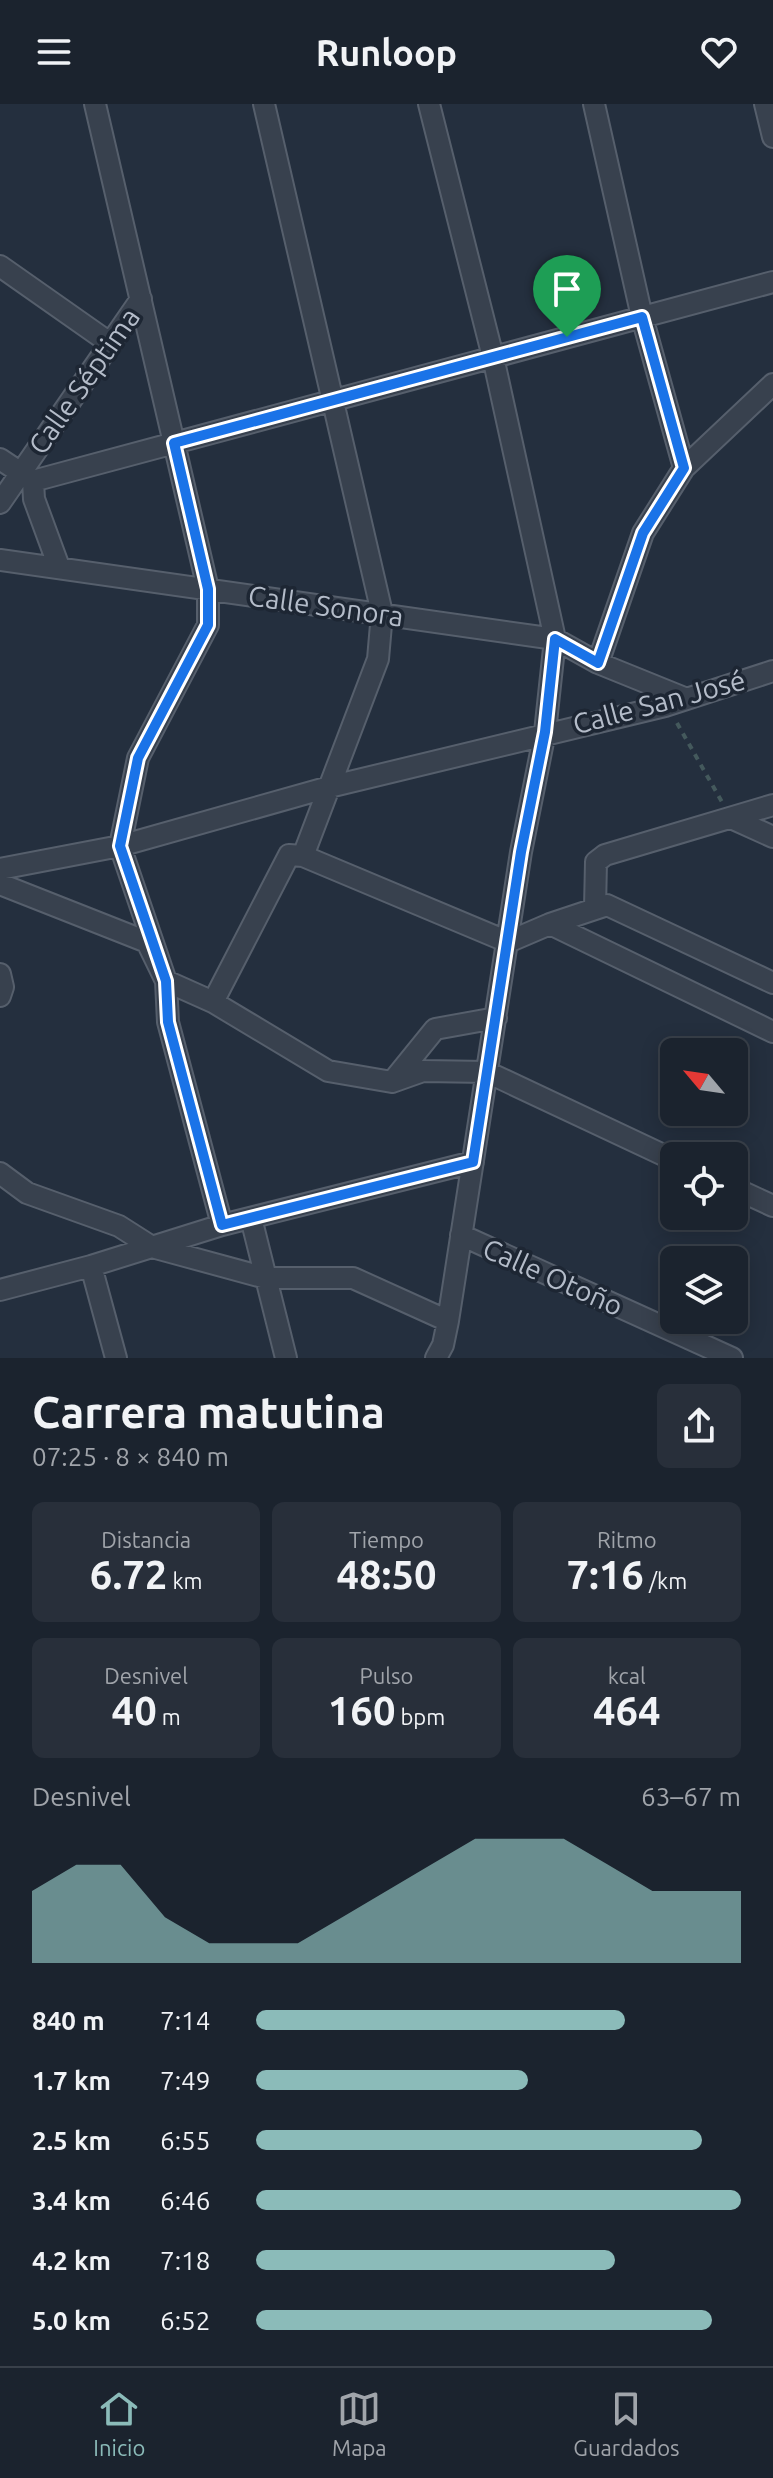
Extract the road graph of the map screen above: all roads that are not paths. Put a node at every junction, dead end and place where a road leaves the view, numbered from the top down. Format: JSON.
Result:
{"nodes":[{"id":1,"x":95,"y":104,"type":"edge"},
{"id":2,"x":264,"y":104,"type":"edge"},
{"id":3,"x":429,"y":104,"type":"edge"},
{"id":4,"x":594,"y":104,"type":"edge"},
{"id":5,"x":765,"y":104,"type":"edge"},
{"id":6,"x":773,"y":137,"type":"edge"},
{"id":7,"x":0,"y":266,"type":"edge"},
{"id":8,"x":773,"y":282,"type":"edge"},
{"id":9,"x":141,"y":299,"type":"junction"},
{"id":10,"x":642,"y":317,"type":"junction"},
{"id":11,"x":111,"y":344,"type":"junction"},
{"id":12,"x":493,"y":357,"type":"junction"},
{"id":13,"x":773,"y":384,"type":"edge"},
{"id":14,"x":333,"y":400,"type":"junction"},
{"id":15,"x":174,"y":443,"type":"junction"},
{"id":16,"x":0,"y":459,"type":"edge"},
{"id":17,"x":684,"y":468,"type":"junction"},
{"id":18,"x":27,"y":477,"type":"junction"},
{"id":19,"x":0,"y":503,"type":"edge"},
{"id":20,"x":0,"y":560,"type":"edge"},
{"id":21,"x":59,"y":567,"type":"junction"},
{"id":22,"x":208,"y":589,"type":"junction"},
{"id":23,"x":382,"y":613,"type":"junction"},
{"id":24,"x":555,"y":639,"type":"junction"},
{"id":25,"x":598,"y":663,"type":"junction"},
{"id":26,"x":773,"y":671,"type":"edge"},
{"id":27,"x":687,"y":699,"type":"junction"},
{"id":28,"x":545,"y":732,"type":"junction"},
{"id":29,"x":329,"y":787,"type":"junction"},
{"id":30,"x":773,"y":805,"type":"edge"},
{"id":31,"x":731,"y":818,"type":"junction"},
{"id":32,"x":773,"y":837,"type":"edge"},
{"id":33,"x":120,"y":846,"type":"junction"},
{"id":34,"x":303,"y":856,"type":"junction"},
{"id":35,"x":0,"y":869,"type":"edge"},
{"id":36,"x":0,"y":884,"type":"edge"},
{"id":37,"x":595,"y":908,"type":"junction"},
{"id":38,"x":550,"y":924,"type":"junction"},
{"id":39,"x":508,"y":942,"type":"junction"},
{"id":40,"x":0,"y":974,"type":"edge"},
{"id":41,"x":166,"y":981,"type":"junction"},
{"id":42,"x":773,"y":983,"type":"edge"},
{"id":43,"x":0,"y":996,"type":"edge"},
{"id":44,"x":213,"y":1002,"type":"junction"},
{"id":45,"x":496,"y":1018,"type":"junction"},
{"id":46,"x":773,"y":1032,"type":"edge"},
{"id":47,"x":487,"y":1072,"type":"junction"},
{"id":48,"x":392,"y":1082,"type":"junction"},
{"id":49,"x":660,"y":1153,"type":"edge"},
{"id":50,"x":473,"y":1162,"type":"junction"},
{"id":51,"x":0,"y":1173,"type":"edge"},
{"id":52,"x":748,"y":1194,"type":"edge"},
{"id":53,"x":773,"y":1206,"type":"edge"},
{"id":54,"x":251,"y":1218,"type":"junction"},
{"id":55,"x":222,"y":1225,"type":"junction"},
{"id":56,"x":461,"y":1235,"type":"junction"},
{"id":57,"x":152,"y":1247,"type":"junction"},
{"id":58,"x":91,"y":1266,"type":"junction"},
{"id":59,"x":266,"y":1278,"type":"junction"},
{"id":60,"x":0,"y":1290,"type":"edge"},
{"id":61,"x":448,"y":1321,"type":"junction"},
{"id":62,"x":442,"y":1354,"type":"edge"},
{"id":63,"x":116,"y":1358,"type":"edge"},
{"id":64,"x":286,"y":1358,"type":"edge"},
{"id":65,"x":732,"y":1358,"type":"edge"}],
"edges":[{"from":1,"to":9,"type":"street"},
{"from":2,"to":14,"type":"street"},
{"from":3,"to":12,"type":"street"},
{"from":4,"to":10,"type":"street"},
{"from":5,"to":6,"type":"street"},
{"from":7,"to":11,"type":"street"},
{"from":8,"to":10,"type":"street"},
{"from":9,"to":11,"type":"street","name":"Calle Séptima"},
{"from":9,"to":15,"type":"street"},
{"from":10,"to":12,"type":"street"},
{"from":10,"to":17,"type":"street"},
{"from":11,"to":18,"type":"street","name":"Calle Séptima"},
{"from":12,"to":14,"type":"street"},
{"from":12,"to":24,"type":"street"},
{"from":13,"to":17,"type":"street"},
{"from":14,"to":15,"type":"street"},
{"from":14,"to":23,"type":"street"},
{"from":15,"to":18,"type":"street"},
{"from":15,"to":22,"type":"street"},
{"from":16,"to":18,"type":"street"},
{"from":17,"to":25,"type":"street"},
{"from":18,"to":19,"type":"street","name":"Calle Séptima"},
{"from":18,"to":21,"type":"street"},
{"from":20,"to":21,"type":"street","name":"Calle Sonora"},
{"from":21,"to":22,"type":"street","name":"Calle Sonora"},
{"from":22,"to":23,"type":"street","name":"Calle Sonora"},
{"from":22,"to":33,"type":"street"},
{"from":23,"to":24,"type":"street","name":"Calle Sonora"},
{"from":23,"to":29,"type":"street"},
{"from":24,"to":25,"type":"street","name":"Calle Sonora"},
{"from":24,"to":28,"type":"street"},
{"from":25,"to":27,"type":"street","name":"Calle Sonora"},
{"from":26,"to":27,"type":"street","name":"Calle San José"},
{"from":27,"to":28,"type":"street","name":"Calle San José"},
{"from":28,"to":29,"type":"street","name":"Calle San José"},
{"from":28,"to":39,"type":"street"},
{"from":29,"to":33,"type":"street","name":"Calle San José"},
{"from":29,"to":34,"type":"street"},
{"from":30,"to":31,"type":"street"},
{"from":31,"to":32,"type":"street"},
{"from":31,"to":37,"type":"street"},
{"from":33,"to":35,"type":"street","name":"Calle San José"},
{"from":33,"to":41,"type":"street"},
{"from":34,"to":39,"type":"street"},
{"from":34,"to":44,"type":"street"},
{"from":36,"to":41,"type":"street"},
{"from":37,"to":38,"type":"street"},
{"from":37,"to":42,"type":"street"},
{"from":38,"to":39,"type":"street"},
{"from":38,"to":46,"type":"street"},
{"from":39,"to":45,"type":"street"},
{"from":40,"to":43,"type":"street"},
{"from":41,"to":44,"type":"street"},
{"from":41,"to":55,"type":"street"},
{"from":44,"to":48,"type":"street"},
{"from":45,"to":47,"type":"street"},
{"from":45,"to":48,"type":"street"},
{"from":47,"to":48,"type":"street"},
{"from":47,"to":49,"type":"street"},
{"from":47,"to":50,"type":"street"},
{"from":50,"to":54,"type":"street"},
{"from":50,"to":56,"type":"street"},
{"from":51,"to":57,"type":"street"},
{"from":52,"to":53,"type":"street"},
{"from":54,"to":55,"type":"street"},
{"from":54,"to":59,"type":"street"},
{"from":55,"to":57,"type":"street"},
{"from":56,"to":61,"type":"street"},
{"from":56,"to":65,"type":"street","name":"Calle Otoño"},
{"from":57,"to":58,"type":"street"},
{"from":57,"to":59,"type":"street"},
{"from":58,"to":60,"type":"street"},
{"from":58,"to":63,"type":"street"},
{"from":59,"to":61,"type":"street"},
{"from":59,"to":64,"type":"street"},
{"from":61,"to":62,"type":"street"}]}
